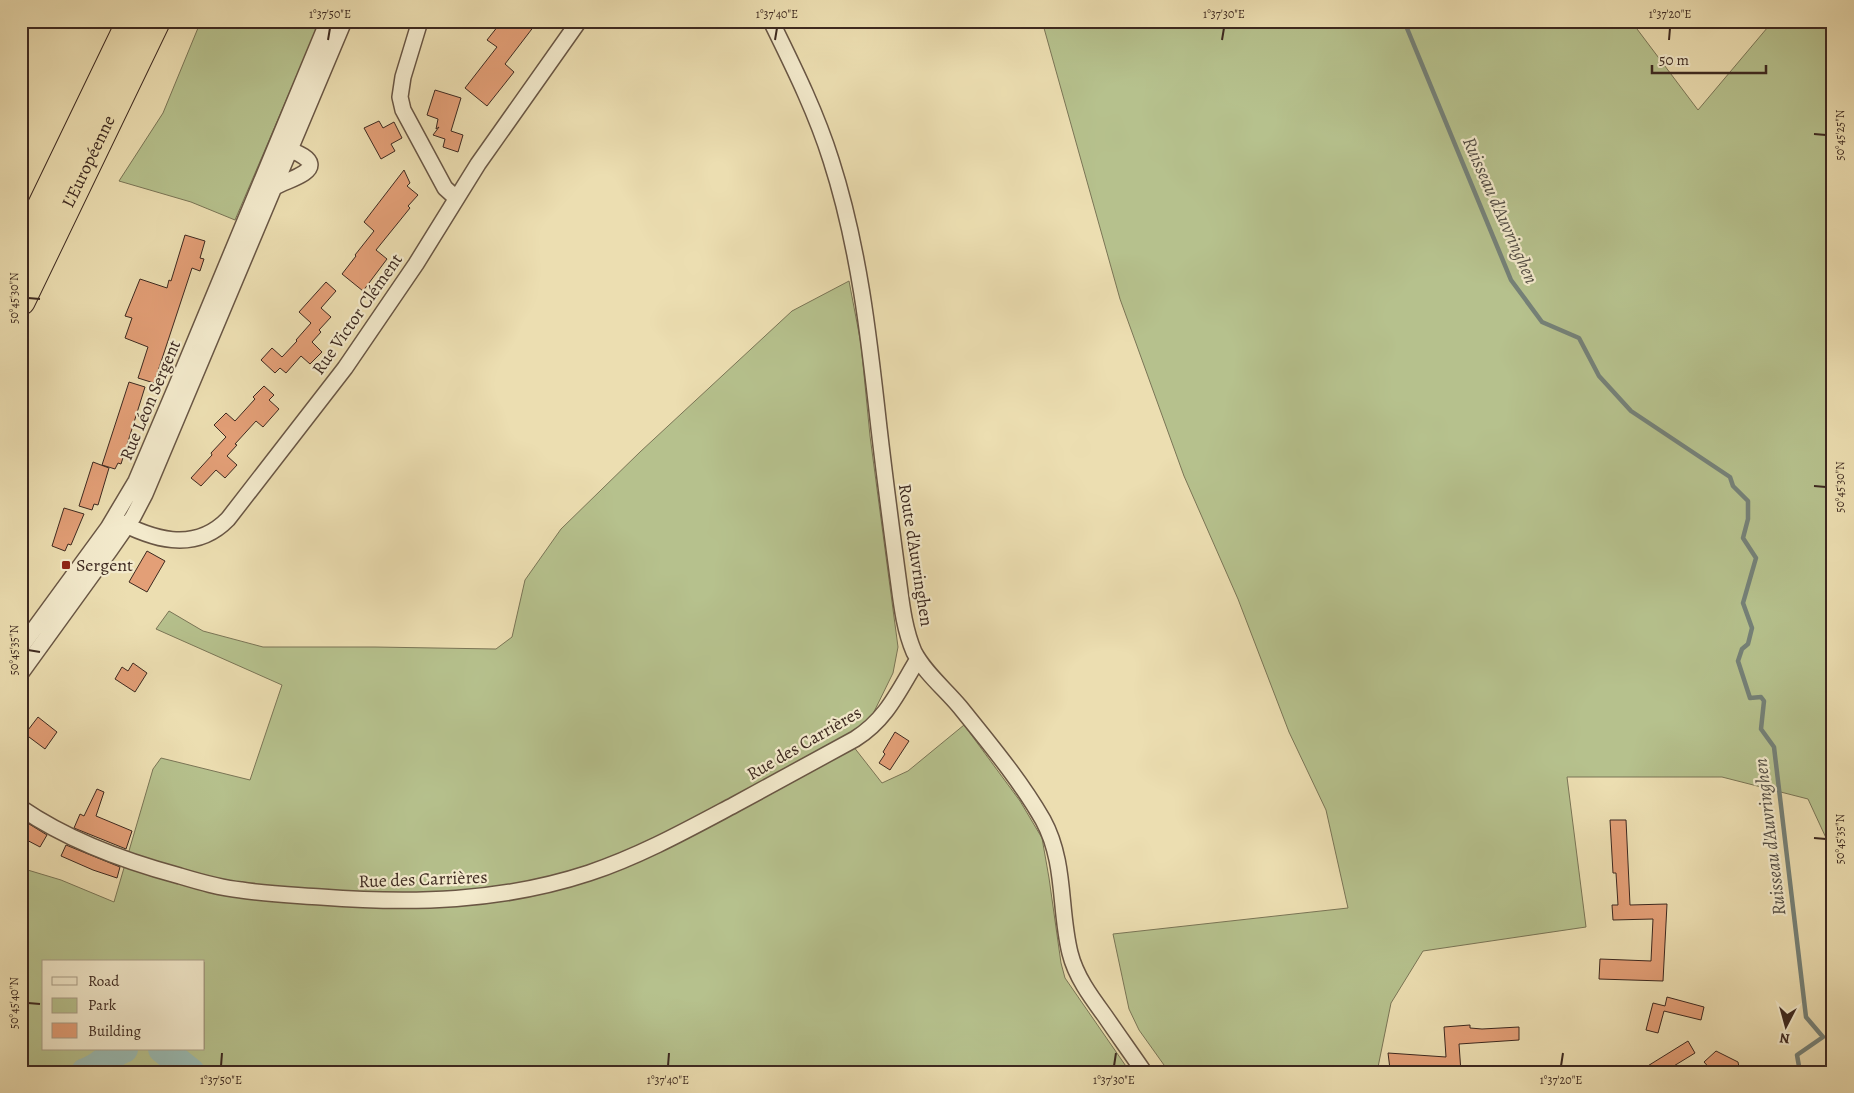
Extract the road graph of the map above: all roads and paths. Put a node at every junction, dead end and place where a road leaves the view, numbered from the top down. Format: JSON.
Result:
{"nodes":[{"id":1,"x":131,"y":21,"type":"edge"},
{"id":2,"x":156,"y":21,"type":"edge"},
{"id":3,"x":328,"y":21,"type":"edge"},
{"id":4,"x":344,"y":21,"type":"edge"},
{"id":5,"x":420,"y":21,"type":"edge"},
{"id":6,"x":579,"y":21,"type":"edge"},
{"id":7,"x":771,"y":21,"type":"edge"},
{"id":8,"x":283,"y":148,"type":"junction"},
{"id":9,"x":275,"y":187,"type":"junction"},
{"id":10,"x":456,"y":198,"type":"junction"},
{"id":11,"x":21,"y":249,"type":"edge"},
{"id":12,"x":21,"y":301,"type":"edge"},
{"id":13,"x":120,"y":523,"type":"junction"},
{"id":14,"x":21,"y":648,"type":"edge"},
{"id":15,"x":918,"y":659,"type":"junction"},
{"id":16,"x":21,"y":673,"type":"edge"},
{"id":17,"x":21,"y":808,"type":"edge"},
{"id":18,"x":1144,"y":1072,"type":"edge"}],
"edges":[{"from":1,"to":11,"type":"highway","name":"L'Européenne"},
{"from":2,"to":12,"type":"highway","name":"L'Européenne"},
{"from":3,"to":8,"type":"street","name":"Rue Léon Sergent"},
{"from":4,"to":8,"type":"street","name":"Rue Léon Sergent"},
{"from":5,"to":10,"type":"street"},
{"from":6,"to":10,"type":"street","name":"Rue Victor Clément"},
{"from":7,"to":15,"type":"street","name":"Route d'Auvringhen"},
{"from":8,"to":9,"type":"street","name":"Rue Léon Sergent"},
{"from":8,"to":9,"type":"street"},
{"from":8,"to":13,"type":"street","name":"Rue Léon Sergent"},
{"from":9,"to":13,"type":"street","name":"Rue Léon Sergent"},
{"from":10,"to":13,"type":"street","name":"Rue Victor Clément"},
{"from":13,"to":14,"type":"street","name":"Rue Léon Sergent"},
{"from":13,"to":16,"type":"street","name":"Rue Léon Sergent"},
{"from":15,"to":17,"type":"street","name":"Rue des Carrières"},
{"from":15,"to":18,"type":"street","name":"Route d'Auvringhen"}]}
